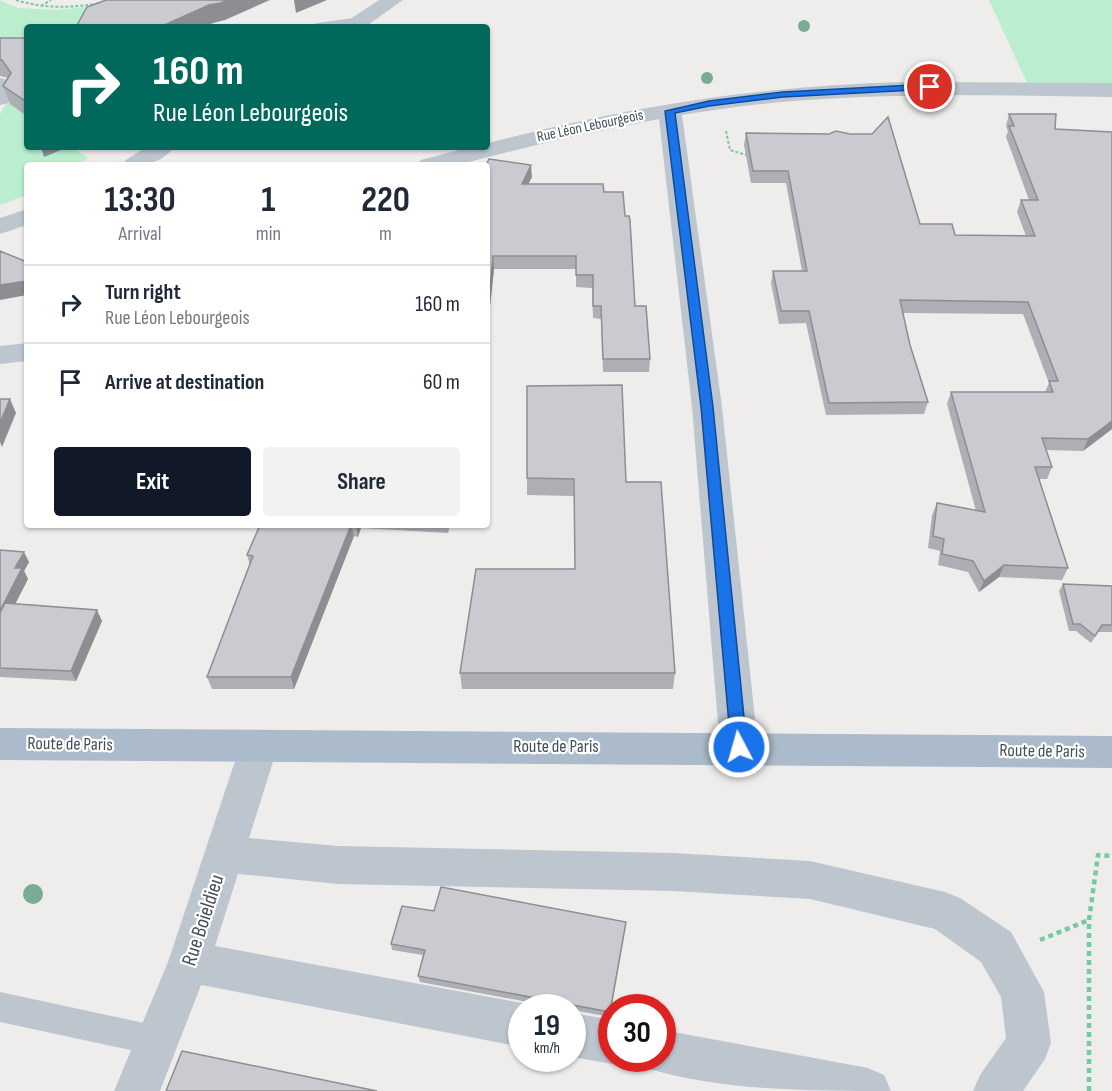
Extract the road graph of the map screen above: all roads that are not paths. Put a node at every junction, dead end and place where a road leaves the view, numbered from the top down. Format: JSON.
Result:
{"nodes":[{"id":1,"x":393,"y":0,"type":"edge"},
{"id":2,"x":356,"y":24,"type":"edge"},
{"id":3,"x":0,"y":85,"type":"edge"},
{"id":4,"x":1112,"y":90,"type":"edge"},
{"id":5,"x":0,"y":98,"type":"edge"},
{"id":6,"x":670,"y":111,"type":"junction"},
{"id":7,"x":489,"y":150,"type":"edge"},
{"id":8,"x":490,"y":150,"type":"edge"},
{"id":9,"x":441,"y":162,"type":"edge"},
{"id":10,"x":24,"y":218,"type":"edge"},
{"id":11,"x":0,"y":226,"type":"edge"},
{"id":12,"x":24,"y":352,"type":"edge"},
{"id":13,"x":0,"y":355,"type":"edge"},
{"id":14,"x":0,"y":744,"type":"edge"},
{"id":15,"x":259,"y":746,"type":"junction"},
{"id":16,"x":739,"y":747,"type":"junction"},
{"id":17,"x":1112,"y":752,"type":"edge"},
{"id":18,"x":224,"y":854,"type":"junction"},
{"id":19,"x":189,"y":962,"type":"junction"},
{"id":20,"x":0,"y":1007,"type":"edge"},
{"id":21,"x":508,"y":1022,"type":"edge"},
{"id":22,"x":158,"y":1041,"type":"junction"},
{"id":23,"x":676,"y":1054,"type":"edge"},
{"id":24,"x":137,"y":1091,"type":"edge"},
{"id":25,"x":868,"y":1091,"type":"edge"},
{"id":26,"x":996,"y":1091,"type":"edge"}],
"edges":[{"from":1,"to":2,"type":"street"},
{"from":3,"to":5,"type":"street"},
{"from":4,"to":6,"type":"street","name":"Rue Léon Lebourgeois"},
{"from":6,"to":8,"type":"street","name":"Rue Léon Lebourgeois"},
{"from":6,"to":16,"type":"street"},
{"from":7,"to":9,"type":"street","name":"Rue Léon Lebourgeois"},
{"from":10,"to":11,"type":"street"},
{"from":12,"to":13,"type":"street"},
{"from":14,"to":15,"type":"main road","name":"Route de Paris"},
{"from":15,"to":16,"type":"main road","name":"Route de Paris"},
{"from":15,"to":18,"type":"street","name":"Rue Boieldieu"},
{"from":16,"to":17,"type":"main road","name":"Route de Paris"},
{"from":18,"to":19,"type":"street","name":"Rue Boieldieu"},
{"from":18,"to":26,"type":"street"},
{"from":19,"to":21,"type":"street"},
{"from":19,"to":22,"type":"street","name":"Rue Boieldieu"},
{"from":20,"to":22,"type":"lane"},
{"from":22,"to":24,"type":"street","name":"Rue Boieldieu"},
{"from":23,"to":25,"type":"street"}]}
